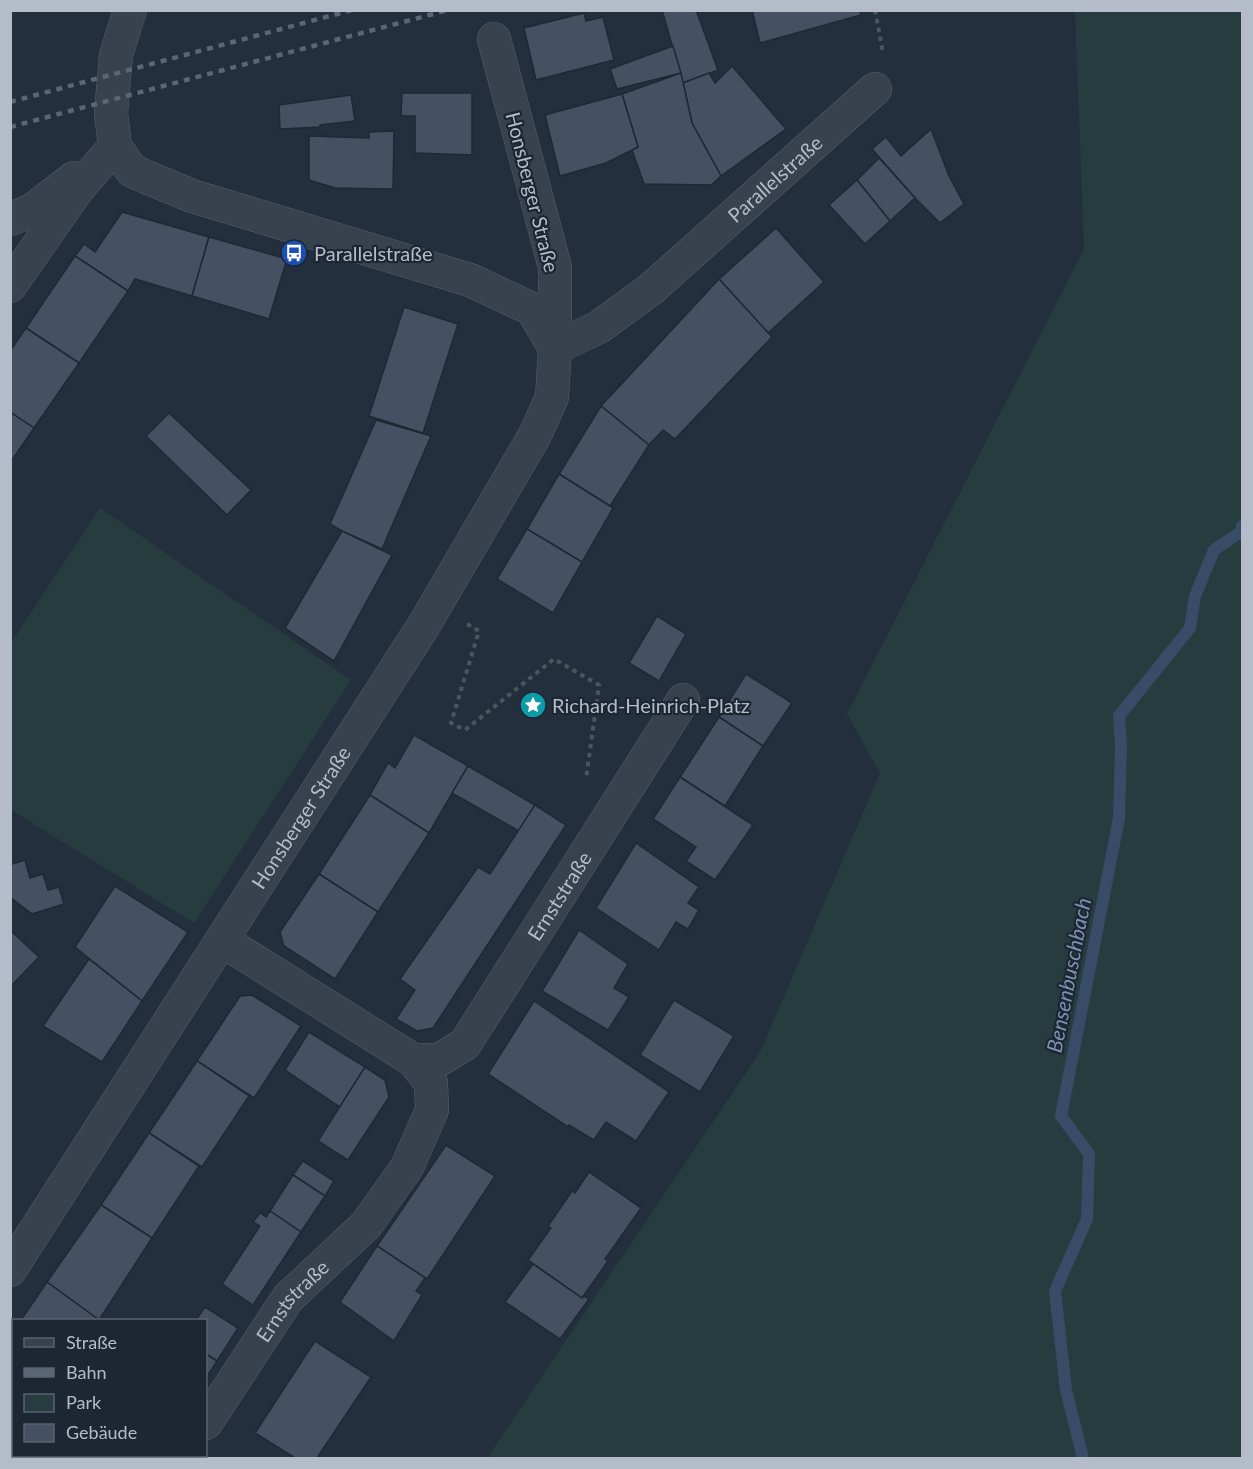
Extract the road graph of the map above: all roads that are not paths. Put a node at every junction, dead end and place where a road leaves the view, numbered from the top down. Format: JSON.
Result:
{"nodes":[{"id":1,"x":130,"y":10,"type":"edge"},
{"id":2,"x":494,"y":39,"type":"dead end"},
{"id":3,"x":875,"y":88,"type":"dead end"},
{"id":4,"x":116,"y":146,"type":"junction"},
{"id":5,"x":10,"y":219,"type":"edge"},
{"id":6,"x":10,"y":286,"type":"edge"},
{"id":7,"x":555,"y":348,"type":"junction"},
{"id":8,"x":683,"y":700,"type":"dead end"},
{"id":9,"x":223,"y":941,"type":"junction"},
{"id":10,"x":413,"y":1060,"type":"junction"},
{"id":11,"x":10,"y":1270,"type":"edge"},
{"id":12,"x":207,"y":1420,"type":"edge"}],
"edges":[{"from":1,"to":4,"type":"street"},
{"from":2,"to":7,"type":"street","name":"Honsberger Straße"},
{"from":3,"to":7,"type":"street","name":"Parallelstraße"},
{"from":4,"to":5,"type":"street"},
{"from":4,"to":6,"type":"street"},
{"from":4,"to":7,"type":"street"},
{"from":7,"to":9,"type":"street","name":"Honsberger Straße"},
{"from":8,"to":10,"type":"street","name":"Ernststraße"},
{"from":9,"to":10,"type":"street","name":"Ernststraße"},
{"from":9,"to":11,"type":"street","name":"Honsberger Straße"},
{"from":10,"to":12,"type":"street","name":"Ernststraße"}]}
